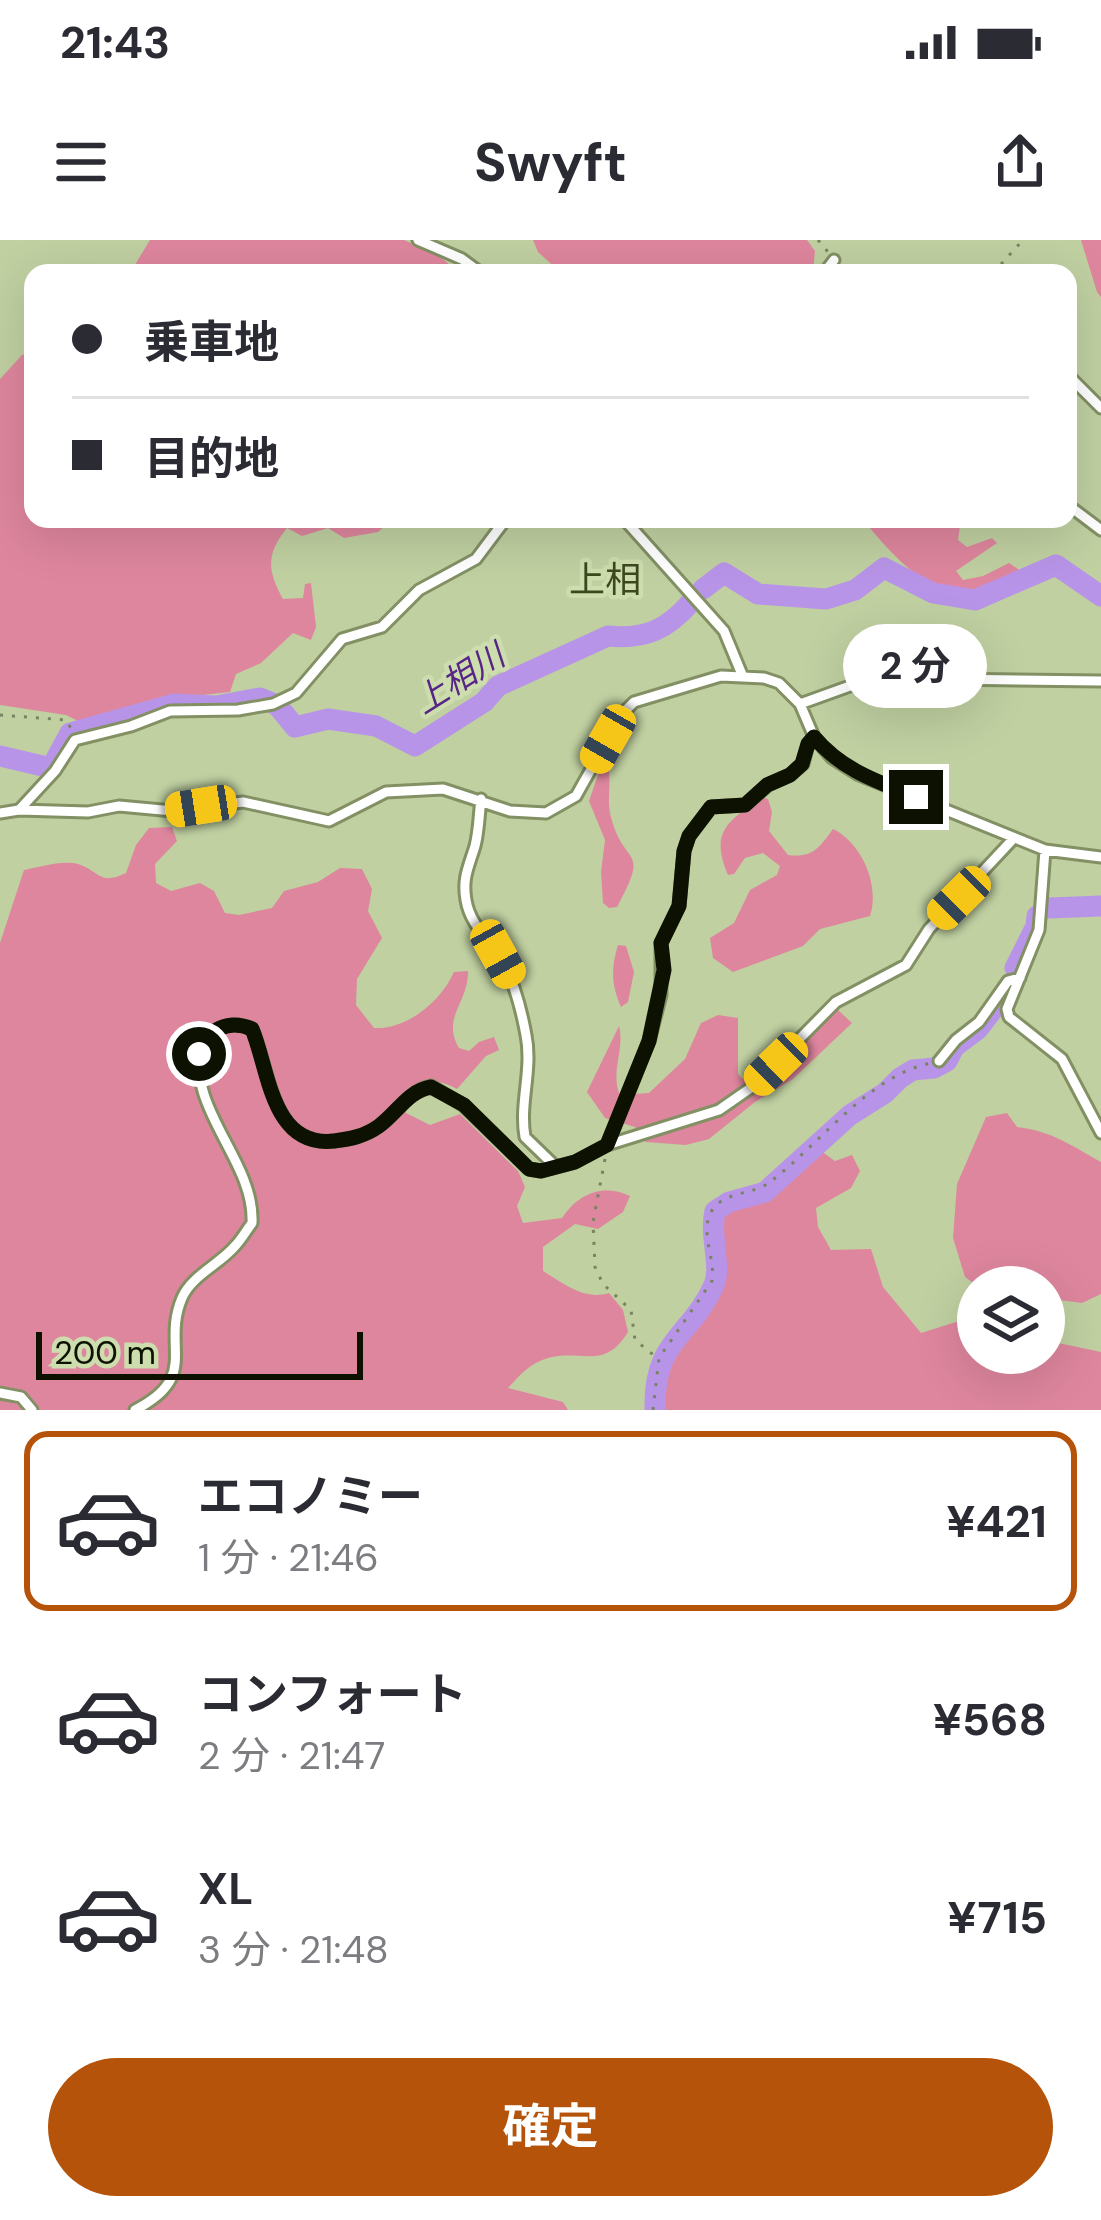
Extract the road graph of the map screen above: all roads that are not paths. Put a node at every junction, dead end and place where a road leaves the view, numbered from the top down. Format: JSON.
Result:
{"nodes":[{"id":1,"x":418,"y":240,"type":"edge"},
{"id":2,"x":834,"y":260,"type":"road end"},
{"id":3,"x":469,"y":264,"type":"edge"},
{"id":4,"x":831,"y":264,"type":"edge"},
{"id":5,"x":1077,"y":384,"type":"edge"},
{"id":6,"x":1101,"y":408,"type":"edge"},
{"id":7,"x":1077,"y":512,"type":"edge"},
{"id":8,"x":499,"y":528,"type":"edge"},
{"id":9,"x":632,"y":528,"type":"edge"},
{"id":10,"x":1101,"y":530,"type":"edge"},
{"id":11,"x":743,"y":677,"type":"junction"},
{"id":12,"x":1101,"y":681,"type":"edge"},
{"id":13,"x":800,"y":704,"type":"junction"},
{"id":14,"x":814,"y":737,"type":"junction"},
{"id":15,"x":481,"y":799,"type":"junction"},
{"id":16,"x":19,"y":809,"type":"junction"},
{"id":17,"x":0,"y":813,"type":"edge"},
{"id":18,"x":1014,"y":838,"type":"junction"},
{"id":19,"x":1045,"y":850,"type":"junction"},
{"id":20,"x":1101,"y":857,"type":"edge"},
{"id":21,"x":1020,"y":978,"type":"junction"},
{"id":22,"x":939,"y":1061,"type":"road end"},
{"id":23,"x":1101,"y":1133,"type":"edge"},
{"id":24,"x":607,"y":1145,"type":"junction"},
{"id":25,"x":556,"y":1167,"type":"junction"},
{"id":26,"x":0,"y":1393,"type":"edge"},
{"id":27,"x":32,"y":1410,"type":"edge"},
{"id":28,"x":135,"y":1410,"type":"edge"}],
"edges":[{"from":1,"to":3,"type":"street"},
{"from":2,"to":4,"type":"street"},
{"from":5,"to":6,"type":"street"},
{"from":7,"to":10,"type":"street"},
{"from":8,"to":16,"type":"street"},
{"from":9,"to":11,"type":"street"},
{"from":11,"to":13,"type":"street"},
{"from":11,"to":15,"type":"street"},
{"from":12,"to":13,"type":"street"},
{"from":13,"to":14,"type":"street"},
{"from":14,"to":18,"type":"street"},
{"from":14,"to":24,"type":"street"},
{"from":15,"to":16,"type":"street"},
{"from":15,"to":25,"type":"street"},
{"from":16,"to":17,"type":"street"},
{"from":18,"to":19,"type":"street"},
{"from":18,"to":24,"type":"street"},
{"from":19,"to":20,"type":"street"},
{"from":19,"to":21,"type":"street"},
{"from":21,"to":22,"type":"street"},
{"from":21,"to":23,"type":"street"},
{"from":24,"to":25,"type":"street"},
{"from":25,"to":28,"type":"street"},
{"from":26,"to":27,"type":"street"}]}
